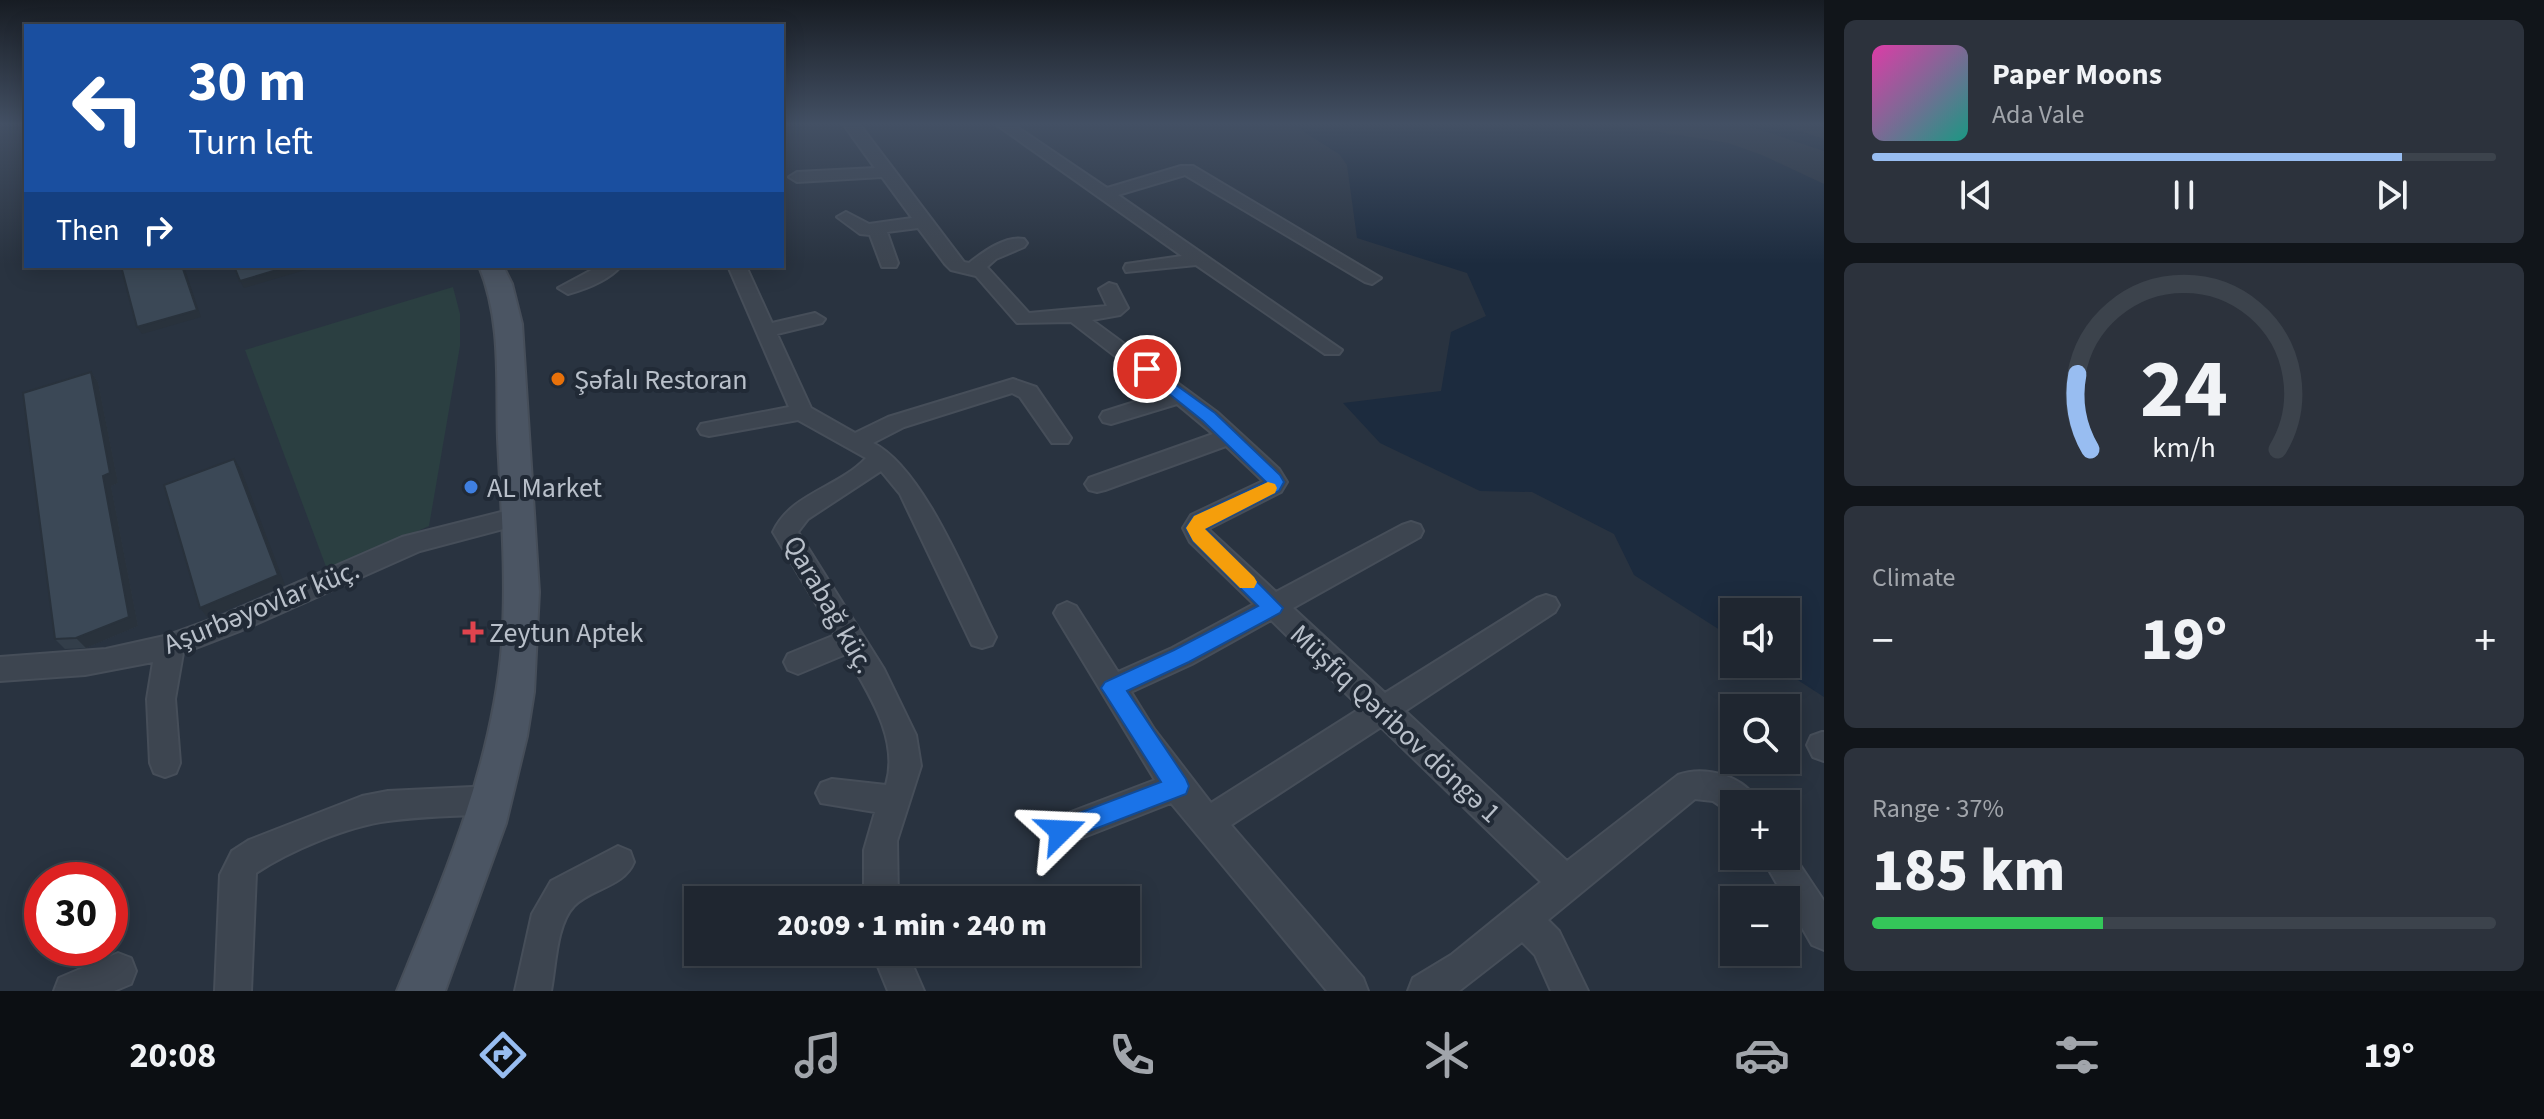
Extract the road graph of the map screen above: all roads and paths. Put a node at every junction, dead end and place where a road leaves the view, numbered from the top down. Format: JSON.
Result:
{"nodes":[{"id":1,"x":1071,"y":171,"type":"edge"},
{"id":2,"x":1180,"y":171,"type":"edge"},
{"id":3,"x":1191,"y":171,"type":"edge"},
{"id":4,"x":885,"y":172,"type":"joint"},
{"id":5,"x":797,"y":177,"type":"dead end"},
{"id":6,"x":1104,"y":194,"type":"junction"},
{"id":7,"x":846,"y":217,"type":"dead end"},
{"id":8,"x":922,"y":222,"type":"junction"},
{"id":9,"x":877,"y":228,"type":"junction"},
{"id":10,"x":1018,"y":243,"type":"dead end"},
{"id":11,"x":1198,"y":259,"type":"junction"},
{"id":12,"x":889,"y":263,"type":"dead end"},
{"id":13,"x":492,"y":268,"type":"edge"},
{"id":14,"x":609,"y":268,"type":"edge"},
{"id":15,"x":738,"y":268,"type":"edge"},
{"id":16,"x":975,"y":268,"type":"junction"},
{"id":17,"x":1133,"y":268,"type":"dead end"},
{"id":18,"x":1372,"y":278,"type":"dead end"},
{"id":19,"x":568,"y":288,"type":"dead end"},
{"id":20,"x":1109,"y":289,"type":"dead end"},
{"id":21,"x":1075,"y":316,"type":"junction"},
{"id":22,"x":815,"y":319,"type":"dead end"},
{"id":23,"x":765,"y":331,"type":"junction"},
{"id":24,"x":1332,"y":350,"type":"dead end"},
{"id":25,"x":1181,"y":395,"type":"junction"},
{"id":26,"x":802,"y":412,"type":"junction"},
{"id":27,"x":1111,"y":417,"type":"dead end"},
{"id":28,"x":709,"y":429,"type":"dead end"},
{"id":29,"x":1230,"y":436,"type":"junction"},
{"id":30,"x":1060,"y":438,"type":"dead end"},
{"id":31,"x":856,"y":442,"type":"junction"},
{"id":32,"x":881,"y":456,"type":"junction"},
{"id":33,"x":1097,"y":484,"type":"dead end"},
{"id":34,"x":517,"y":517,"type":"junction"},
{"id":35,"x":1411,"y":531,"type":"dead end"},
{"id":36,"x":1546,"y":605,"type":"dead end"},
{"id":37,"x":1273,"y":608,"type":"junction"},
{"id":38,"x":1067,"y":613,"type":"dead end"},
{"id":39,"x":982,"y":637,"type":"dead end"},
{"id":40,"x":850,"y":641,"type":"junction"},
{"id":41,"x":170,"y":646,"type":"junction"},
{"id":42,"x":798,"y":662,"type":"dead end"},
{"id":43,"x":0,"y":669,"type":"edge"},
{"id":44,"x":1112,"y":688,"type":"junction"},
{"id":45,"x":1383,"y":711,"type":"junction"},
{"id":46,"x":165,"y":763,"type":"dead end"},
{"id":47,"x":1177,"y":786,"type":"junction"},
{"id":48,"x":1725,"y":790,"type":"edge"},
{"id":49,"x":832,"y":793,"type":"dead end"},
{"id":50,"x":493,"y":800,"type":"junction"},
{"id":51,"x":894,"y":800,"type":"junction"},
{"id":52,"x":1207,"y":823,"type":"junction"},
{"id":53,"x":1061,"y":831,"type":"dead end"},
{"id":54,"x":618,"y":862,"type":"dead end"},
{"id":55,"x":1786,"y":870,"type":"edge"},
{"id":56,"x":1566,"y":883,"type":"junction"},
{"id":57,"x":880,"y":886,"type":"edge"},
{"id":58,"x":1523,"y":919,"type":"junction"},
{"id":59,"x":1824,"y":933,"type":"edge"},
{"id":60,"x":895,"y":966,"type":"edge"},
{"id":61,"x":118,"y":971,"type":"dead end"},
{"id":62,"x":72,"y":991,"type":"edge"},
{"id":63,"x":233,"y":991,"type":"edge"},
{"id":64,"x":421,"y":991,"type":"edge"},
{"id":65,"x":533,"y":991,"type":"edge"},
{"id":66,"x":906,"y":991,"type":"edge"},
{"id":67,"x":1350,"y":991,"type":"edge"},
{"id":68,"x":1426,"y":991,"type":"edge"},
{"id":69,"x":1570,"y":991,"type":"edge"}],
"edges":[{"from":1,"to":6,"type":"street"},
{"from":2,"to":6,"type":"street"},
{"from":3,"to":18,"type":"street"},
{"from":4,"to":5,"type":"street"},
{"from":4,"to":8,"type":"street"},
{"from":6,"to":11,"type":"street"},
{"from":7,"to":9,"type":"street"},
{"from":8,"to":9,"type":"street"},
{"from":8,"to":16,"type":"street"},
{"from":9,"to":12,"type":"street"},
{"from":10,"to":16,"type":"street"},
{"from":11,"to":17,"type":"street"},
{"from":11,"to":24,"type":"street"},
{"from":13,"to":34,"type":"street"},
{"from":14,"to":19,"type":"street"},
{"from":15,"to":23,"type":"street"},
{"from":16,"to":21,"type":"street"},
{"from":20,"to":21,"type":"street"},
{"from":21,"to":25,"type":"street","name":"Müşfiq Qəribov döngə 1"},
{"from":22,"to":23,"type":"street"},
{"from":23,"to":26,"type":"street"},
{"from":25,"to":27,"type":"street"},
{"from":25,"to":29,"type":"street","name":"Müşfiq Qəribov döngə 1"},
{"from":26,"to":28,"type":"street"},
{"from":26,"to":31,"type":"street"},
{"from":29,"to":33,"type":"street"},
{"from":29,"to":37,"type":"street","name":"Müşfiq Qəribov döngə 1"},
{"from":30,"to":31,"type":"street"},
{"from":31,"to":32,"type":"street"},
{"from":32,"to":39,"type":"street"},
{"from":32,"to":40,"type":"street","name":"Qarabağ küç."},
{"from":34,"to":41,"type":"street","name":"Aşurbəyovlar küç."},
{"from":34,"to":50,"type":"street"},
{"from":35,"to":37,"type":"street"},
{"from":36,"to":45,"type":"street"},
{"from":37,"to":44,"type":"street"},
{"from":37,"to":45,"type":"street","name":"Müşfiq Qəribov döngə 1"},
{"from":38,"to":44,"type":"street"},
{"from":40,"to":42,"type":"street"},
{"from":40,"to":51,"type":"street","name":"Qarabağ küç."},
{"from":41,"to":43,"type":"street","name":"Aşurbəyovlar küç."},
{"from":41,"to":46,"type":"street"},
{"from":44,"to":47,"type":"street"},
{"from":45,"to":52,"type":"street"},
{"from":45,"to":56,"type":"street","name":"Müşfiq Qəribov döngə 1"},
{"from":47,"to":52,"type":"street"},
{"from":47,"to":53,"type":"street"},
{"from":48,"to":56,"type":"street"},
{"from":49,"to":51,"type":"street"},
{"from":50,"to":63,"type":"street"},
{"from":50,"to":64,"type":"street"},
{"from":51,"to":57,"type":"street","name":"Qarabağ küç."},
{"from":52,"to":67,"type":"street"},
{"from":54,"to":65,"type":"street"},
{"from":55,"to":59,"type":"street"},
{"from":56,"to":58,"type":"street"},
{"from":58,"to":68,"type":"street"},
{"from":58,"to":69,"type":"street"},
{"from":60,"to":66,"type":"street"},
{"from":61,"to":62,"type":"street"}]}
